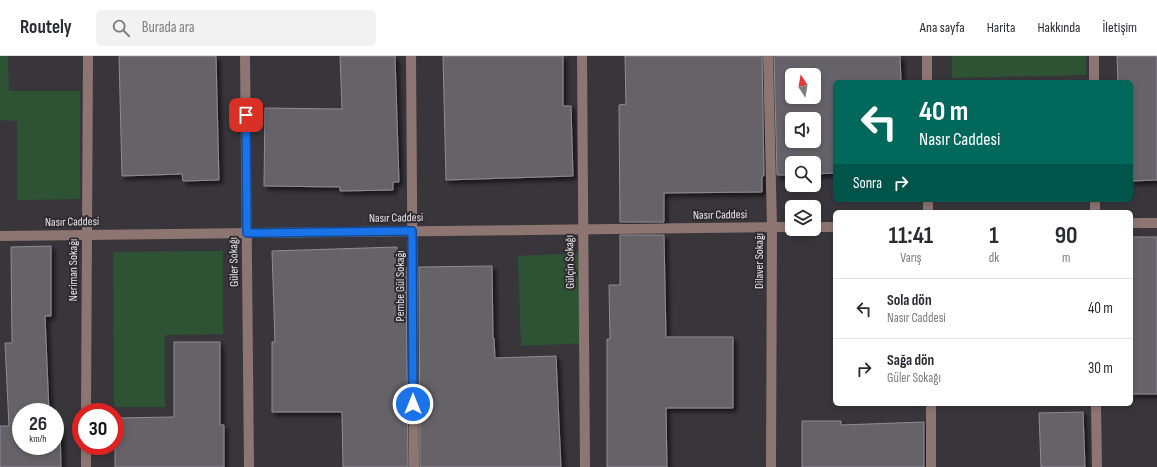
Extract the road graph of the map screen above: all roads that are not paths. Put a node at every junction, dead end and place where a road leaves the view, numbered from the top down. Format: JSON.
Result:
{"nodes":[{"id":1,"x":88,"y":56,"type":"edge"},
{"id":2,"x":245,"y":56,"type":"edge"},
{"id":3,"x":411,"y":56,"type":"edge"},
{"id":4,"x":582,"y":56,"type":"edge"},
{"id":5,"x":768,"y":56,"type":"edge"},
{"id":6,"x":927,"y":56,"type":"edge"},
{"id":7,"x":1094,"y":56,"type":"edge"},
{"id":8,"x":927,"y":80,"type":"edge"},
{"id":9,"x":1094,"y":80,"type":"edge"},
{"id":10,"x":1133,"y":223,"type":"edge"},
{"id":11,"x":1157,"y":223,"type":"edge"},
{"id":12,"x":833,"y":226,"type":"edge"},
{"id":13,"x":772,"y":227,"type":"junction"},
{"id":14,"x":785,"y":227,"type":"edge"},
{"id":15,"x":821,"y":227,"type":"edge"},
{"id":16,"x":583,"y":229,"type":"junction"},
{"id":17,"x":412,"y":231,"type":"junction"},
{"id":18,"x":247,"y":233,"type":"junction"},
{"id":19,"x":86,"y":235,"type":"junction"},
{"id":20,"x":0,"y":236,"type":"edge"},
{"id":21,"x":86,"y":403,"type":"edge"},
{"id":22,"x":931,"y":406,"type":"edge"},
{"id":23,"x":1096,"y":406,"type":"edge"},
{"id":24,"x":86,"y":455,"type":"edge"},
{"id":25,"x":86,"y":467,"type":"edge"},
{"id":26,"x":249,"y":467,"type":"edge"},
{"id":27,"x":414,"y":467,"type":"edge"},
{"id":28,"x":585,"y":467,"type":"edge"},
{"id":29,"x":770,"y":467,"type":"edge"},
{"id":30,"x":932,"y":467,"type":"edge"},
{"id":31,"x":1097,"y":467,"type":"edge"}],
"edges":[{"from":1,"to":19,"type":"street","name":"Neriman Sokağı"},
{"from":2,"to":18,"type":"street","name":"Güler Sokağı"},
{"from":3,"to":17,"type":"street","name":"Pembe Gül Sokağı"},
{"from":4,"to":16,"type":"street","name":"Gülçin Sokağı"},
{"from":5,"to":13,"type":"street","name":"Dilaver Sokağı"},
{"from":6,"to":8,"type":"street"},
{"from":7,"to":9,"type":"street"},
{"from":10,"to":11,"type":"street"},
{"from":12,"to":15,"type":"street"},
{"from":13,"to":14,"type":"street","name":"Nasır Caddesi"},
{"from":13,"to":16,"type":"street","name":"Nasır Caddesi"},
{"from":13,"to":29,"type":"street","name":"Dilaver Sokağı"},
{"from":16,"to":17,"type":"street","name":"Nasır Caddesi"},
{"from":16,"to":28,"type":"street","name":"Gülçin Sokağı"},
{"from":17,"to":18,"type":"street","name":"Nasır Caddesi"},
{"from":17,"to":27,"type":"street","name":"Pembe Gül Sokağı"},
{"from":18,"to":19,"type":"street","name":"Nasır Caddesi"},
{"from":18,"to":26,"type":"street","name":"Güler Sokağı"},
{"from":19,"to":20,"type":"street","name":"Nasır Caddesi"},
{"from":19,"to":21,"type":"street","name":"Neriman Sokağı"},
{"from":22,"to":30,"type":"street"},
{"from":23,"to":31,"type":"street"},
{"from":24,"to":25,"type":"street"}]}
